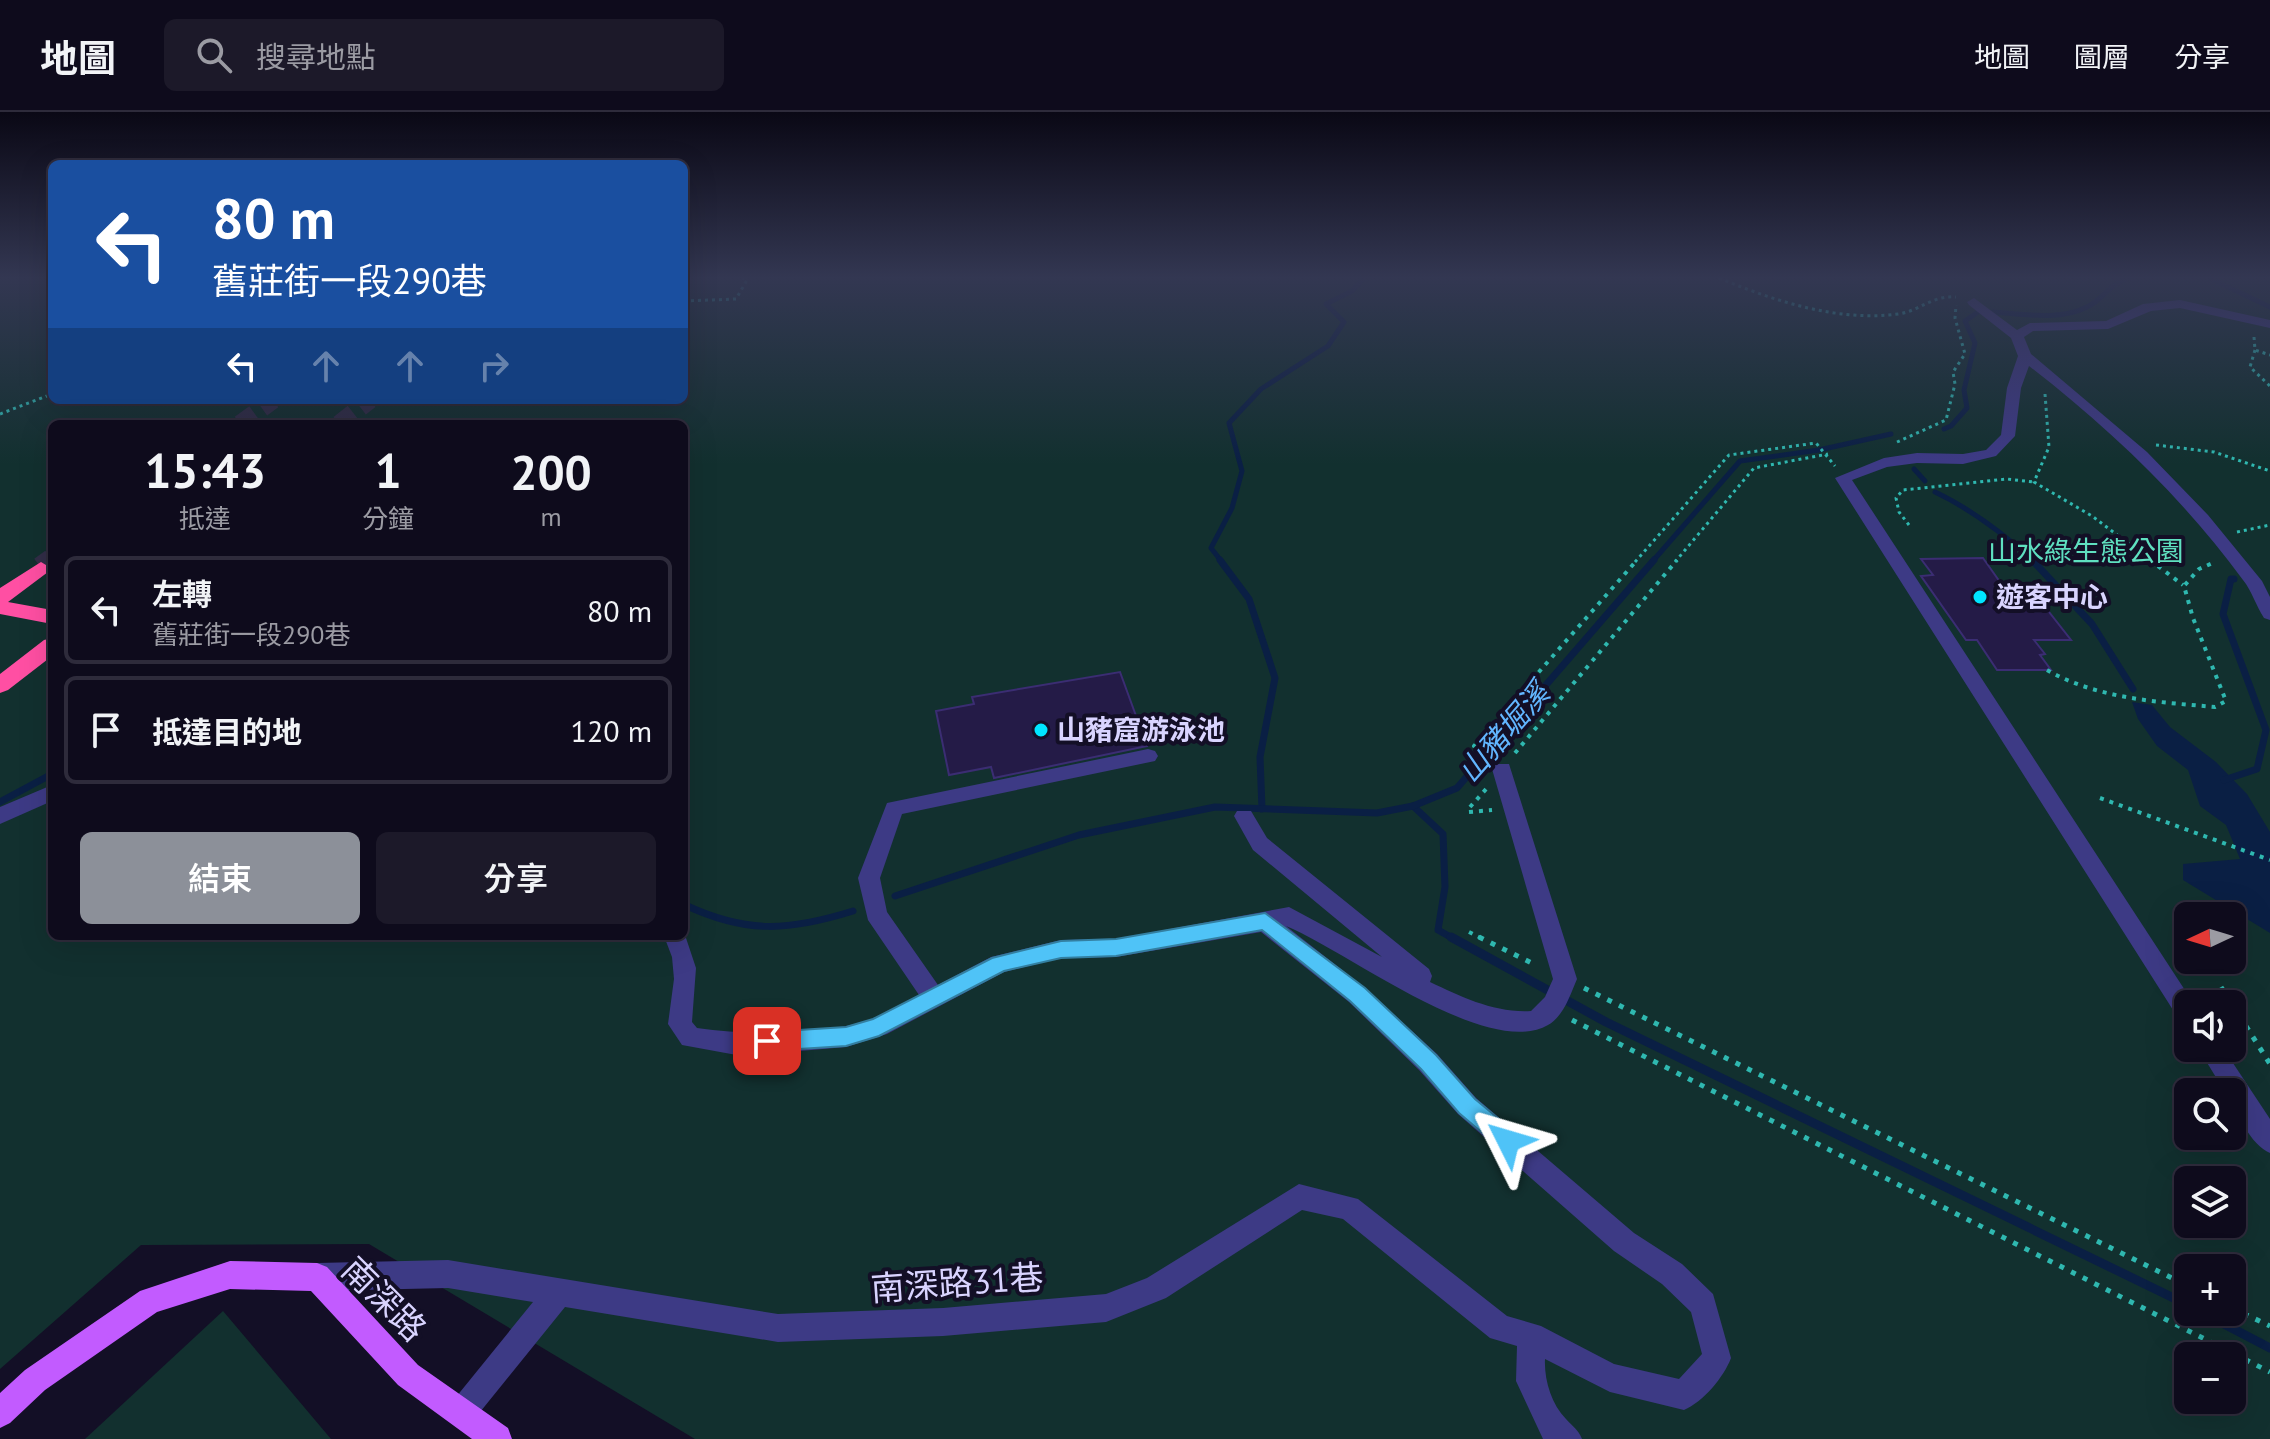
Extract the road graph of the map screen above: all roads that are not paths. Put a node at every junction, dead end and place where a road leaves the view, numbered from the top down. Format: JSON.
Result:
{"nodes":[{"id":1,"x":2019,"y":340,"type":"edge"},
{"id":2,"x":2025,"y":356,"type":"junction"},
{"id":3,"x":41,"y":568,"type":"tunnel mouth"},
{"id":4,"x":0,"y":598,"type":"edge"},
{"id":5,"x":0,"y":607,"type":"edge"},
{"id":6,"x":2270,"y":614,"type":"edge"},
{"id":7,"x":48,"y":616,"type":"edge"},
{"id":8,"x":48,"y":648,"type":"edge"},
{"id":9,"x":0,"y":685,"type":"edge"},
{"id":10,"x":1148,"y":756,"type":"dead end"},
{"id":11,"x":1502,"y":769,"type":"road end"},
{"id":12,"x":48,"y":794,"type":"edge"},
{"id":13,"x":0,"y":816,"type":"edge"},
{"id":14,"x":1244,"y":816,"type":"dead end"},
{"id":15,"x":1265,"y":922,"type":"junction"},
{"id":16,"x":677,"y":940,"type":"edge"},
{"id":17,"x":2174,"y":992,"type":"edge"},
{"id":18,"x":933,"y":996,"type":"junction"},
{"id":19,"x":1458,"y":1007,"type":"junction"},
{"id":20,"x":2219,"y":1062,"type":"edge"},
{"id":21,"x":2270,"y":1141,"type":"edge"},
{"id":22,"x":317,"y":1277,"type":"junction"},
{"id":23,"x":559,"y":1292,"type":"junction"},
{"id":24,"x":1531,"y":1336,"type":"junction"},
{"id":25,"x":462,"y":1412,"type":"junction"},
{"id":26,"x":0,"y":1413,"type":"edge"},
{"id":27,"x":497,"y":1439,"type":"edge"},
{"id":28,"x":1567,"y":1439,"type":"edge"}],
"edges":[{"from":1,"to":2,"type":"street"},
{"from":2,"to":6,"type":"street"},
{"from":2,"to":17,"type":"street"},
{"from":3,"to":4,"type":"highway"},
{"from":5,"to":7,"type":"highway"},
{"from":8,"to":9,"type":"highway"},
{"from":10,"to":18,"type":"street"},
{"from":11,"to":19,"type":"street"},
{"from":12,"to":13,"type":"street"},
{"from":14,"to":19,"type":"street"},
{"from":15,"to":18,"type":"street"},
{"from":15,"to":19,"type":"street"},
{"from":15,"to":24,"type":"street","name":"南深路31巷"},
{"from":16,"to":18,"type":"street"},
{"from":20,"to":21,"type":"street"},
{"from":22,"to":23,"type":"street","name":"南深路31巷"},
{"from":22,"to":25,"type":"main road","name":"南深路"},
{"from":22,"to":26,"type":"main road","name":"南深路"},
{"from":23,"to":24,"type":"street","name":"南深路31巷"},
{"from":23,"to":25,"type":"street"},
{"from":24,"to":28,"type":"street"},
{"from":25,"to":27,"type":"main road","name":"南深路"}]}
